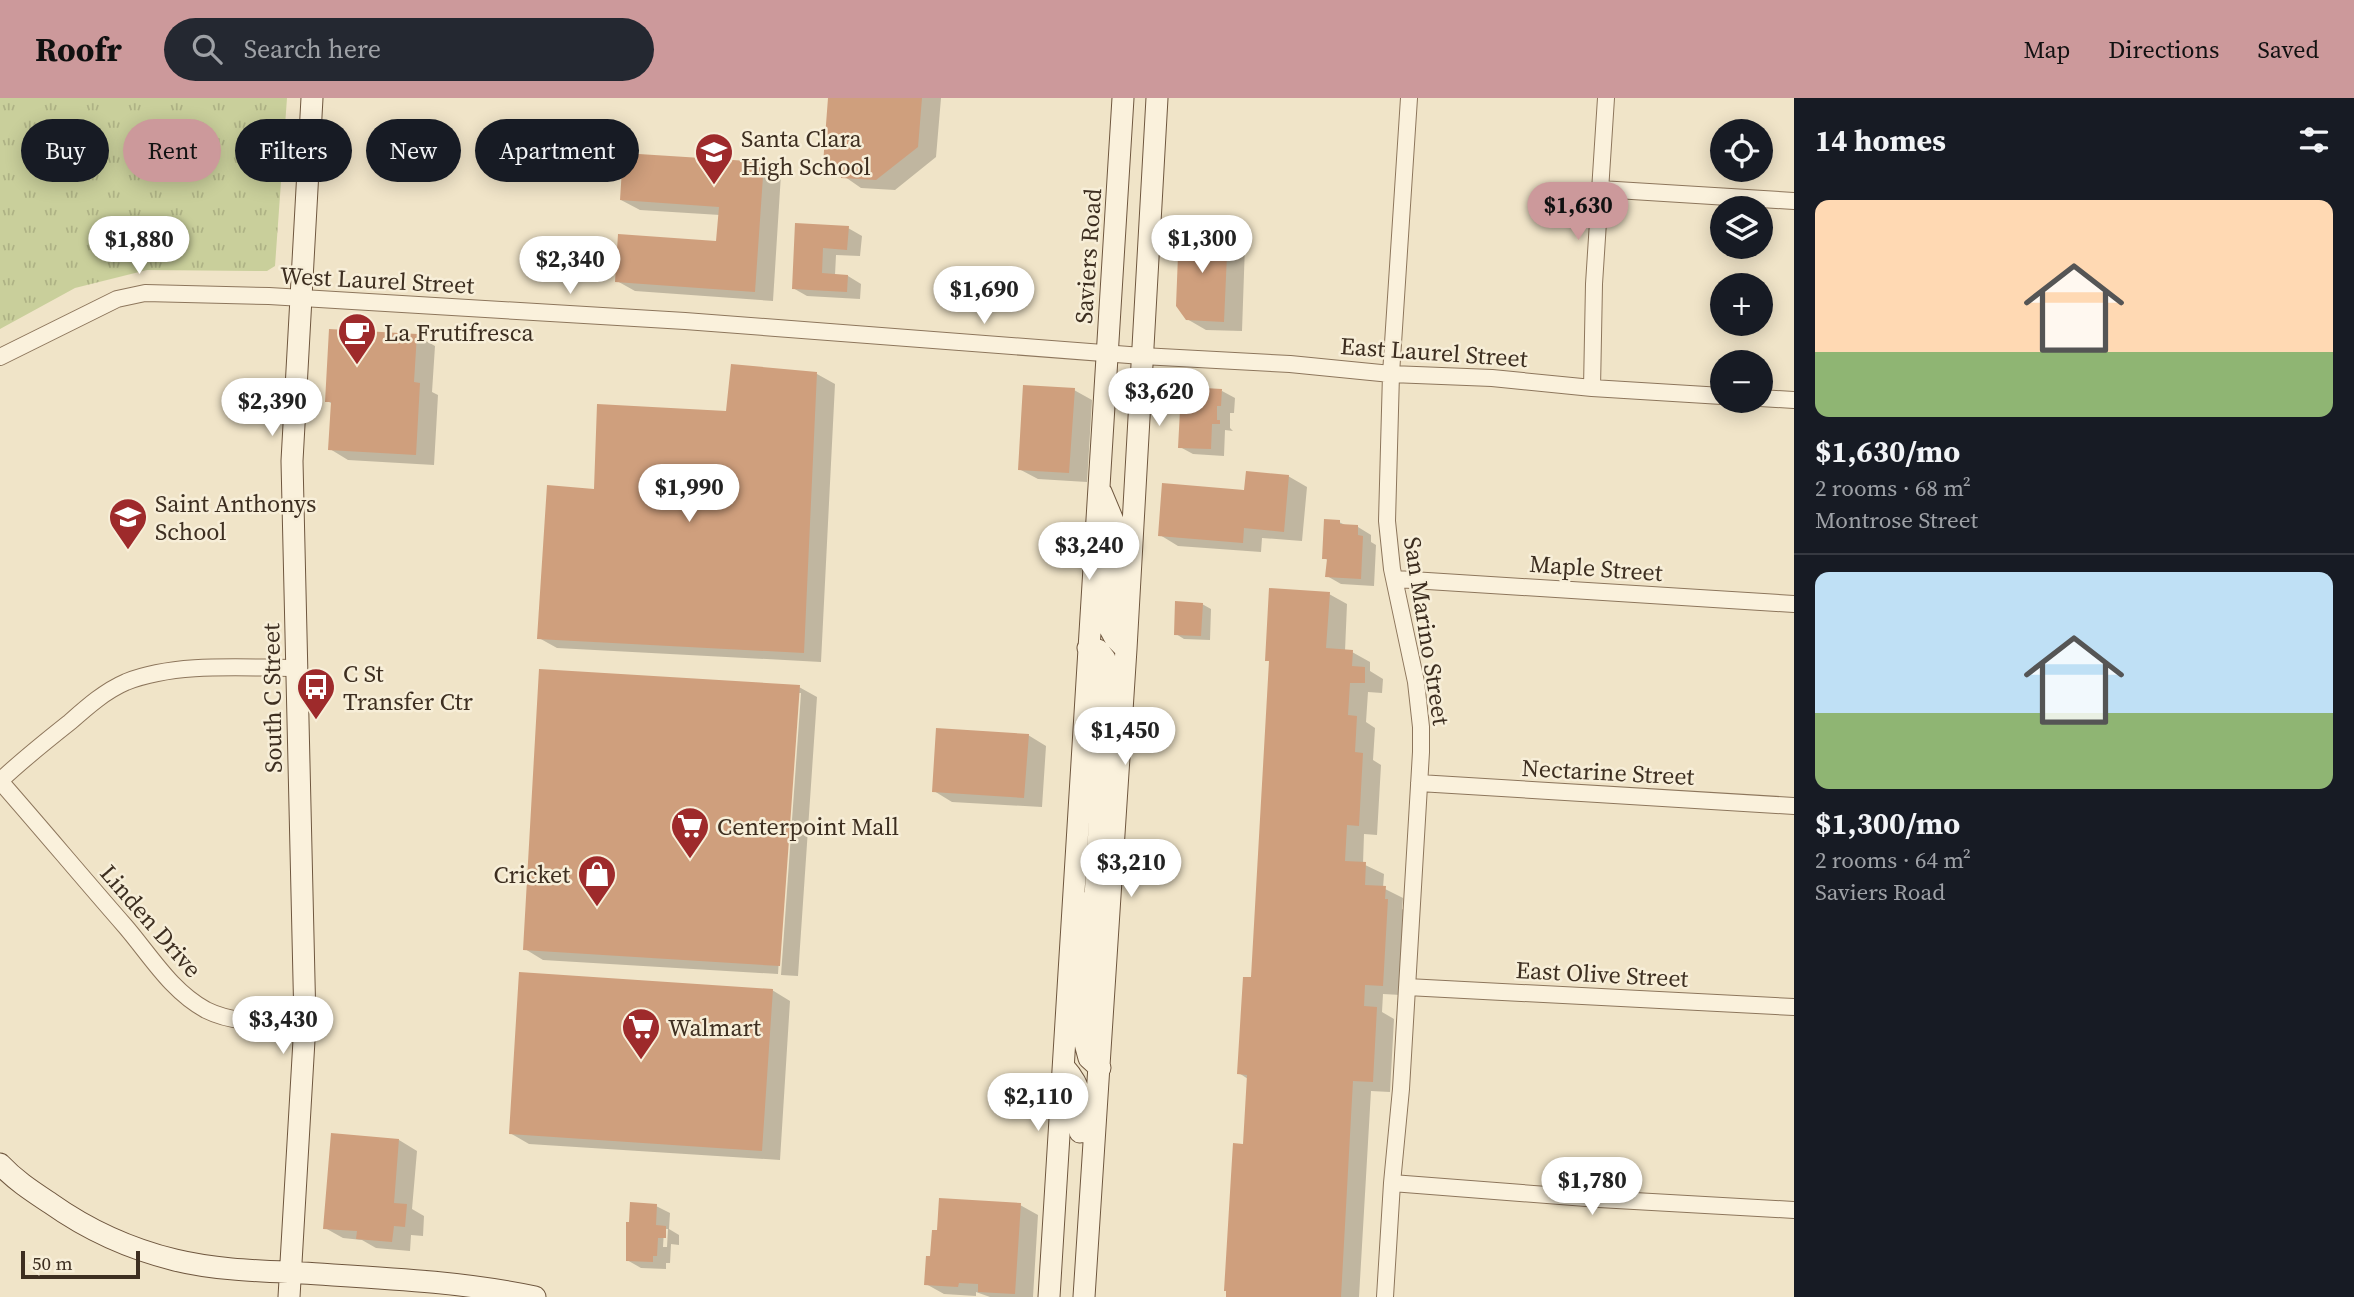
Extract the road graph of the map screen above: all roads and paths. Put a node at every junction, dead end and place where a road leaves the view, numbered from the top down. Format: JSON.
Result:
{"nodes":[{"id":1,"x":313,"y":98,"type":"edge"},
{"id":2,"x":1124,"y":98,"type":"edge"},
{"id":3,"x":1157,"y":98,"type":"edge"},
{"id":4,"x":1409,"y":98,"type":"edge"},
{"id":5,"x":1606,"y":98,"type":"edge"},
{"id":6,"x":1600,"y":189,"type":"junction"},
{"id":7,"x":1794,"y":201,"type":"edge"},
{"id":8,"x":300,"y":298,"type":"junction"},
{"id":9,"x":1108,"y":353,"type":"junction"},
{"id":10,"x":1142,"y":356,"type":"junction"},
{"id":11,"x":0,"y":357,"type":"edge"},
{"id":12,"x":1391,"y":374,"type":"junction"},
{"id":13,"x":1592,"y":388,"type":"junction"},
{"id":14,"x":1710,"y":395,"type":"edge"},
{"id":15,"x":1773,"y":399,"type":"edge"},
{"id":16,"x":1794,"y":400,"type":"edge"},
{"id":17,"x":1099,"y":487,"type":"junction"},
{"id":18,"x":1396,"y":579,"type":"junction"},
{"id":19,"x":1794,"y":604,"type":"edge"},
{"id":20,"x":1088,"y":648,"type":"junction"},
{"id":21,"x":1126,"y":649,"type":"junction"},
{"id":22,"x":297,"y":668,"type":"junction"},
{"id":23,"x":0,"y":781,"type":"edge"},
{"id":24,"x":1419,"y":783,"type":"junction"},
{"id":25,"x":1794,"y":806,"type":"edge"},
{"id":26,"x":1074,"y":886,"type":"junction"},
{"id":27,"x":1108,"y":930,"type":"junction"},
{"id":28,"x":1408,"y":987,"type":"junction"},
{"id":29,"x":1794,"y":1007,"type":"edge"},
{"id":30,"x":305,"y":1023,"type":"junction"},
{"id":31,"x":1064,"y":1067,"type":"junction"},
{"id":32,"x":1100,"y":1069,"type":"junction"},
{"id":33,"x":0,"y":1164,"type":"edge"},
{"id":34,"x":1392,"y":1183,"type":"junction"},
{"id":35,"x":1089,"y":1202,"type":"junction"},
{"id":36,"x":1794,"y":1209,"type":"edge"},
{"id":37,"x":290,"y":1272,"type":"junction"},
{"id":38,"x":289,"y":1297,"type":"edge"},
{"id":39,"x":535,"y":1297,"type":"edge"},
{"id":40,"x":1049,"y":1297,"type":"edge"},
{"id":41,"x":1084,"y":1297,"type":"edge"},
{"id":42,"x":1385,"y":1297,"type":"edge"}],
"edges":[{"from":1,"to":8,"type":"main road","name":"South C Street"},
{"from":2,"to":9,"type":"main road","name":"Saviers Road"},
{"from":3,"to":10,"type":"main road"},
{"from":4,"to":12,"type":"street","name":"San Marino Street"},
{"from":5,"to":6,"type":"street"},
{"from":6,"to":7,"type":"street"},
{"from":6,"to":13,"type":"street"},
{"from":8,"to":9,"type":"street","name":"West Laurel Street"},
{"from":8,"to":11,"type":"street","name":"West Laurel Street"},
{"from":8,"to":22,"type":"main road","name":"South C Street"},
{"from":9,"to":10,"type":"street","name":"West Laurel Street"},
{"from":9,"to":17,"type":"main road","name":"Saviers Road"},
{"from":10,"to":12,"type":"street","name":"East Laurel Street"},
{"from":10,"to":21,"type":"main road"},
{"from":12,"to":13,"type":"street","name":"East Laurel Street"},
{"from":12,"to":18,"type":"street","name":"San Marino Street"},
{"from":13,"to":14,"type":"street","name":"East Laurel Street"},
{"from":15,"to":16,"type":"street"},
{"from":17,"to":20,"type":"main road","name":"Saviers Road"},
{"from":17,"to":21,"type":"main road"},
{"from":18,"to":19,"type":"street","name":"Maple Street"},
{"from":18,"to":24,"type":"street","name":"San Marino Street"},
{"from":20,"to":26,"type":"main road","name":"Saviers Road"},
{"from":20,"to":27,"type":"main road"},
{"from":21,"to":27,"type":"main road"},
{"from":22,"to":23,"type":"street"},
{"from":22,"to":30,"type":"main road","name":"South C Street"},
{"from":23,"to":30,"type":"street","name":"Linden Drive"},
{"from":24,"to":25,"type":"street","name":"Nectarine Street"},
{"from":24,"to":28,"type":"street","name":"San Marino Street"},
{"from":26,"to":31,"type":"main road","name":"Saviers Road"},
{"from":26,"to":32,"type":"main road"},
{"from":27,"to":32,"type":"main road"},
{"from":28,"to":29,"type":"street","name":"East Olive Street"},
{"from":28,"to":34,"type":"street","name":"San Marino Street"},
{"from":30,"to":37,"type":"main road","name":"South C Street"},
{"from":31,"to":35,"type":"main road"},
{"from":31,"to":40,"type":"main road","name":"Saviers Road"},
{"from":32,"to":35,"type":"main road"},
{"from":33,"to":37,"type":"main road"},
{"from":34,"to":36,"type":"street"},
{"from":34,"to":42,"type":"street","name":"San Marino Street"},
{"from":35,"to":41,"type":"main road"},
{"from":37,"to":38,"type":"main road","name":"South C Street"},
{"from":37,"to":39,"type":"main road"}]}
